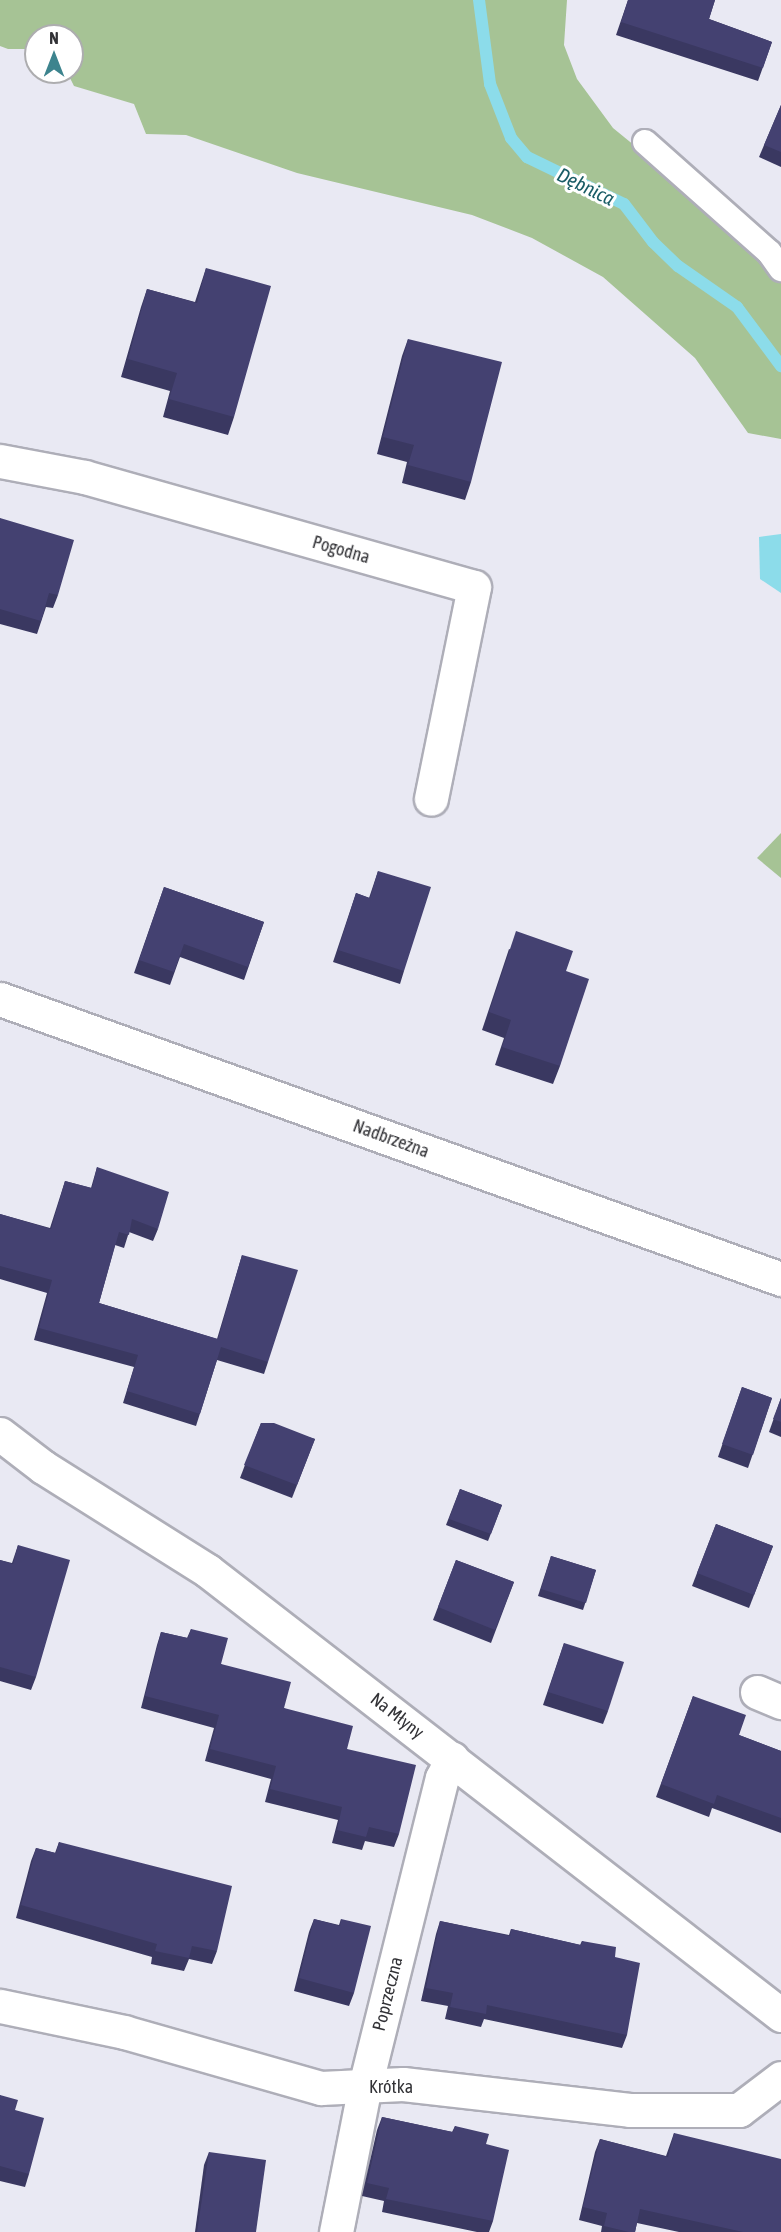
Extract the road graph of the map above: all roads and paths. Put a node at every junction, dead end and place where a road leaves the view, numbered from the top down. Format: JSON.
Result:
{"nodes":[{"id":1,"x":645,"y":142,"type":"dead end"},
{"id":2,"x":781,"y":269,"type":"edge"},
{"id":3,"x":0,"y":461,"type":"edge"},
{"id":4,"x":431,"y":799,"type":"dead end"},
{"id":5,"x":0,"y":999,"type":"edge"},
{"id":6,"x":781,"y":1279,"type":"edge"},
{"id":7,"x":0,"y":1434,"type":"edge"},
{"id":8,"x":452,"y":1758,"type":"junction"},
{"id":9,"x":0,"y":2006,"type":"edge"},
{"id":10,"x":781,"y":2015,"type":"edge"},
{"id":11,"x":781,"y":2078,"type":"edge"},
{"id":12,"x":364,"y":2086,"type":"junction"},
{"id":13,"x":336,"y":2232,"type":"edge"}],
"edges":[{"from":1,"to":2,"type":"lane"},
{"from":3,"to":4,"type":"street","name":"Pogodna"},
{"from":5,"to":6,"type":"street","name":"Nadbrzeżna"},
{"from":7,"to":8,"type":"street","name":"Na Młyny"},
{"from":8,"to":10,"type":"street","name":"Na Młyny"},
{"from":8,"to":12,"type":"street","name":"Poprzeczna"},
{"from":9,"to":12,"type":"street","name":"Krótka"},
{"from":11,"to":12,"type":"street","name":"Krótka"},
{"from":12,"to":13,"type":"street","name":"Poprzeczna"}]}
